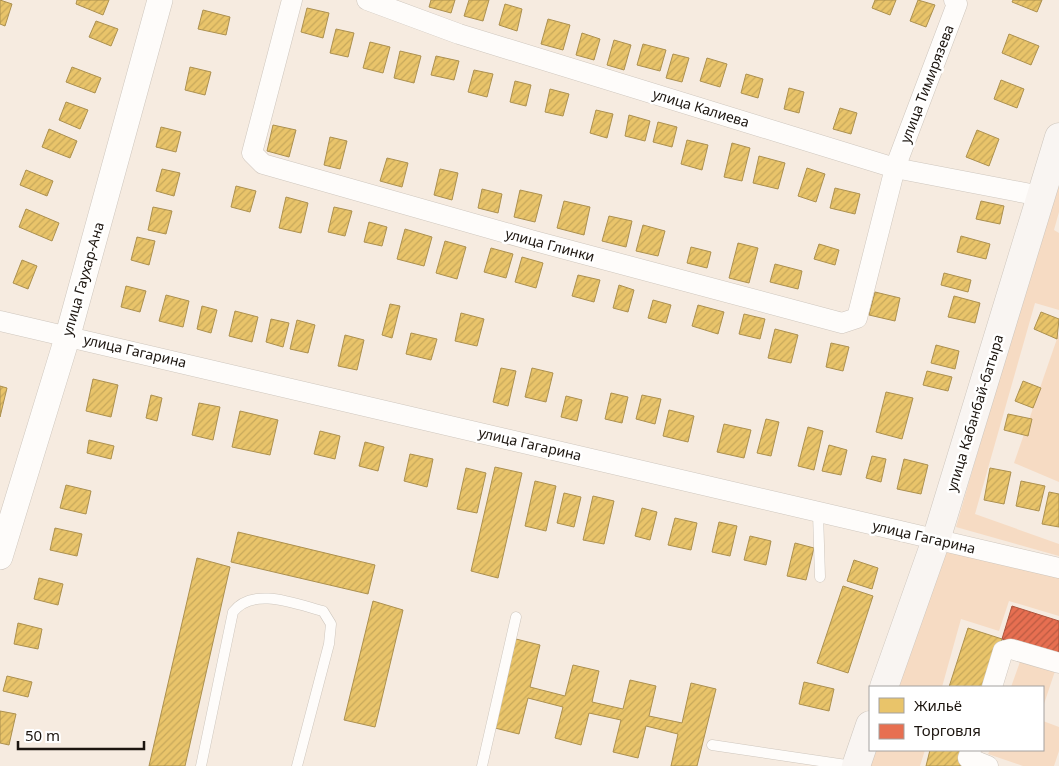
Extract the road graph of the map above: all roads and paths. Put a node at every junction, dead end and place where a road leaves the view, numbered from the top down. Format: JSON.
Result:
{"nodes":[{"id":1,"x":160,"y":0,"type":"edge"},
{"id":2,"x":292,"y":0,"type":"edge"},
{"id":3,"x":367,"y":0,"type":"edge"},
{"id":4,"x":954,"y":0,"type":"edge"},
{"id":5,"x":1059,"y":137,"type":"edge"},
{"id":6,"x":895,"y":168,"type":"junction"},
{"id":7,"x":1041,"y":196,"type":"junction"},
{"id":8,"x":0,"y":321,"type":"edge"},
{"id":9,"x":68,"y":336,"type":"junction"},
{"id":10,"x":818,"y":513,"type":"junction"},
{"id":11,"x":936,"y":540,"type":"junction"},
{"id":12,"x":0,"y":557,"type":"edge"},
{"id":13,"x":1059,"y":568,"type":"edge"},
{"id":14,"x":820,"y":577,"type":"dead end"},
{"id":15,"x":516,"y":617,"type":"dead end"},
{"id":16,"x":1059,"y":663,"type":"edge"},
{"id":17,"x":884,"y":686,"type":"edge"},
{"id":18,"x":992,"y":686,"type":"edge"},
{"id":19,"x":869,"y":728,"type":"edge"},
{"id":20,"x":712,"y":745,"type":"dead end"},
{"id":21,"x":968,"y":758,"type":"edge"},
{"id":22,"x":201,"y":766,"type":"edge"},
{"id":23,"x":297,"y":766,"type":"edge"},
{"id":24,"x":482,"y":766,"type":"edge"},
{"id":25,"x":854,"y":766,"type":"edge"},
{"id":26,"x":988,"y":766,"type":"edge"}],
"edges":[{"from":1,"to":9,"type":"street","name":"улица Гаухар-Ана"},
{"from":2,"to":6,"type":"street","name":"улица Глинки"},
{"from":3,"to":6,"type":"street","name":"улица Калиева"},
{"from":4,"to":6,"type":"street","name":"улица Тимирязева"},
{"from":5,"to":7,"type":"main road","name":"улица Кабанбай-батыра"},
{"from":6,"to":7,"type":"street","name":"улица Калиева"},
{"from":7,"to":11,"type":"main road","name":"улица Кабанбай-батыра"},
{"from":8,"to":9,"type":"street","name":"улица Гагарина"},
{"from":9,"to":10,"type":"street","name":"улица Гагарина"},
{"from":9,"to":12,"type":"street","name":"улица Гаухар-Ана"},
{"from":10,"to":11,"type":"street","name":"улица Гагарина"},
{"from":10,"to":14,"type":"lane"},
{"from":11,"to":13,"type":"street","name":"улица Гагарина"},
{"from":11,"to":17,"type":"main road","name":"улица Кабанбай-батыра"},
{"from":15,"to":24,"type":"lane"},
{"from":16,"to":18,"type":"street"},
{"from":19,"to":25,"type":"main road"},
{"from":20,"to":25,"type":"lane"},
{"from":21,"to":26,"type":"street"},
{"from":22,"to":23,"type":"lane"}]}
